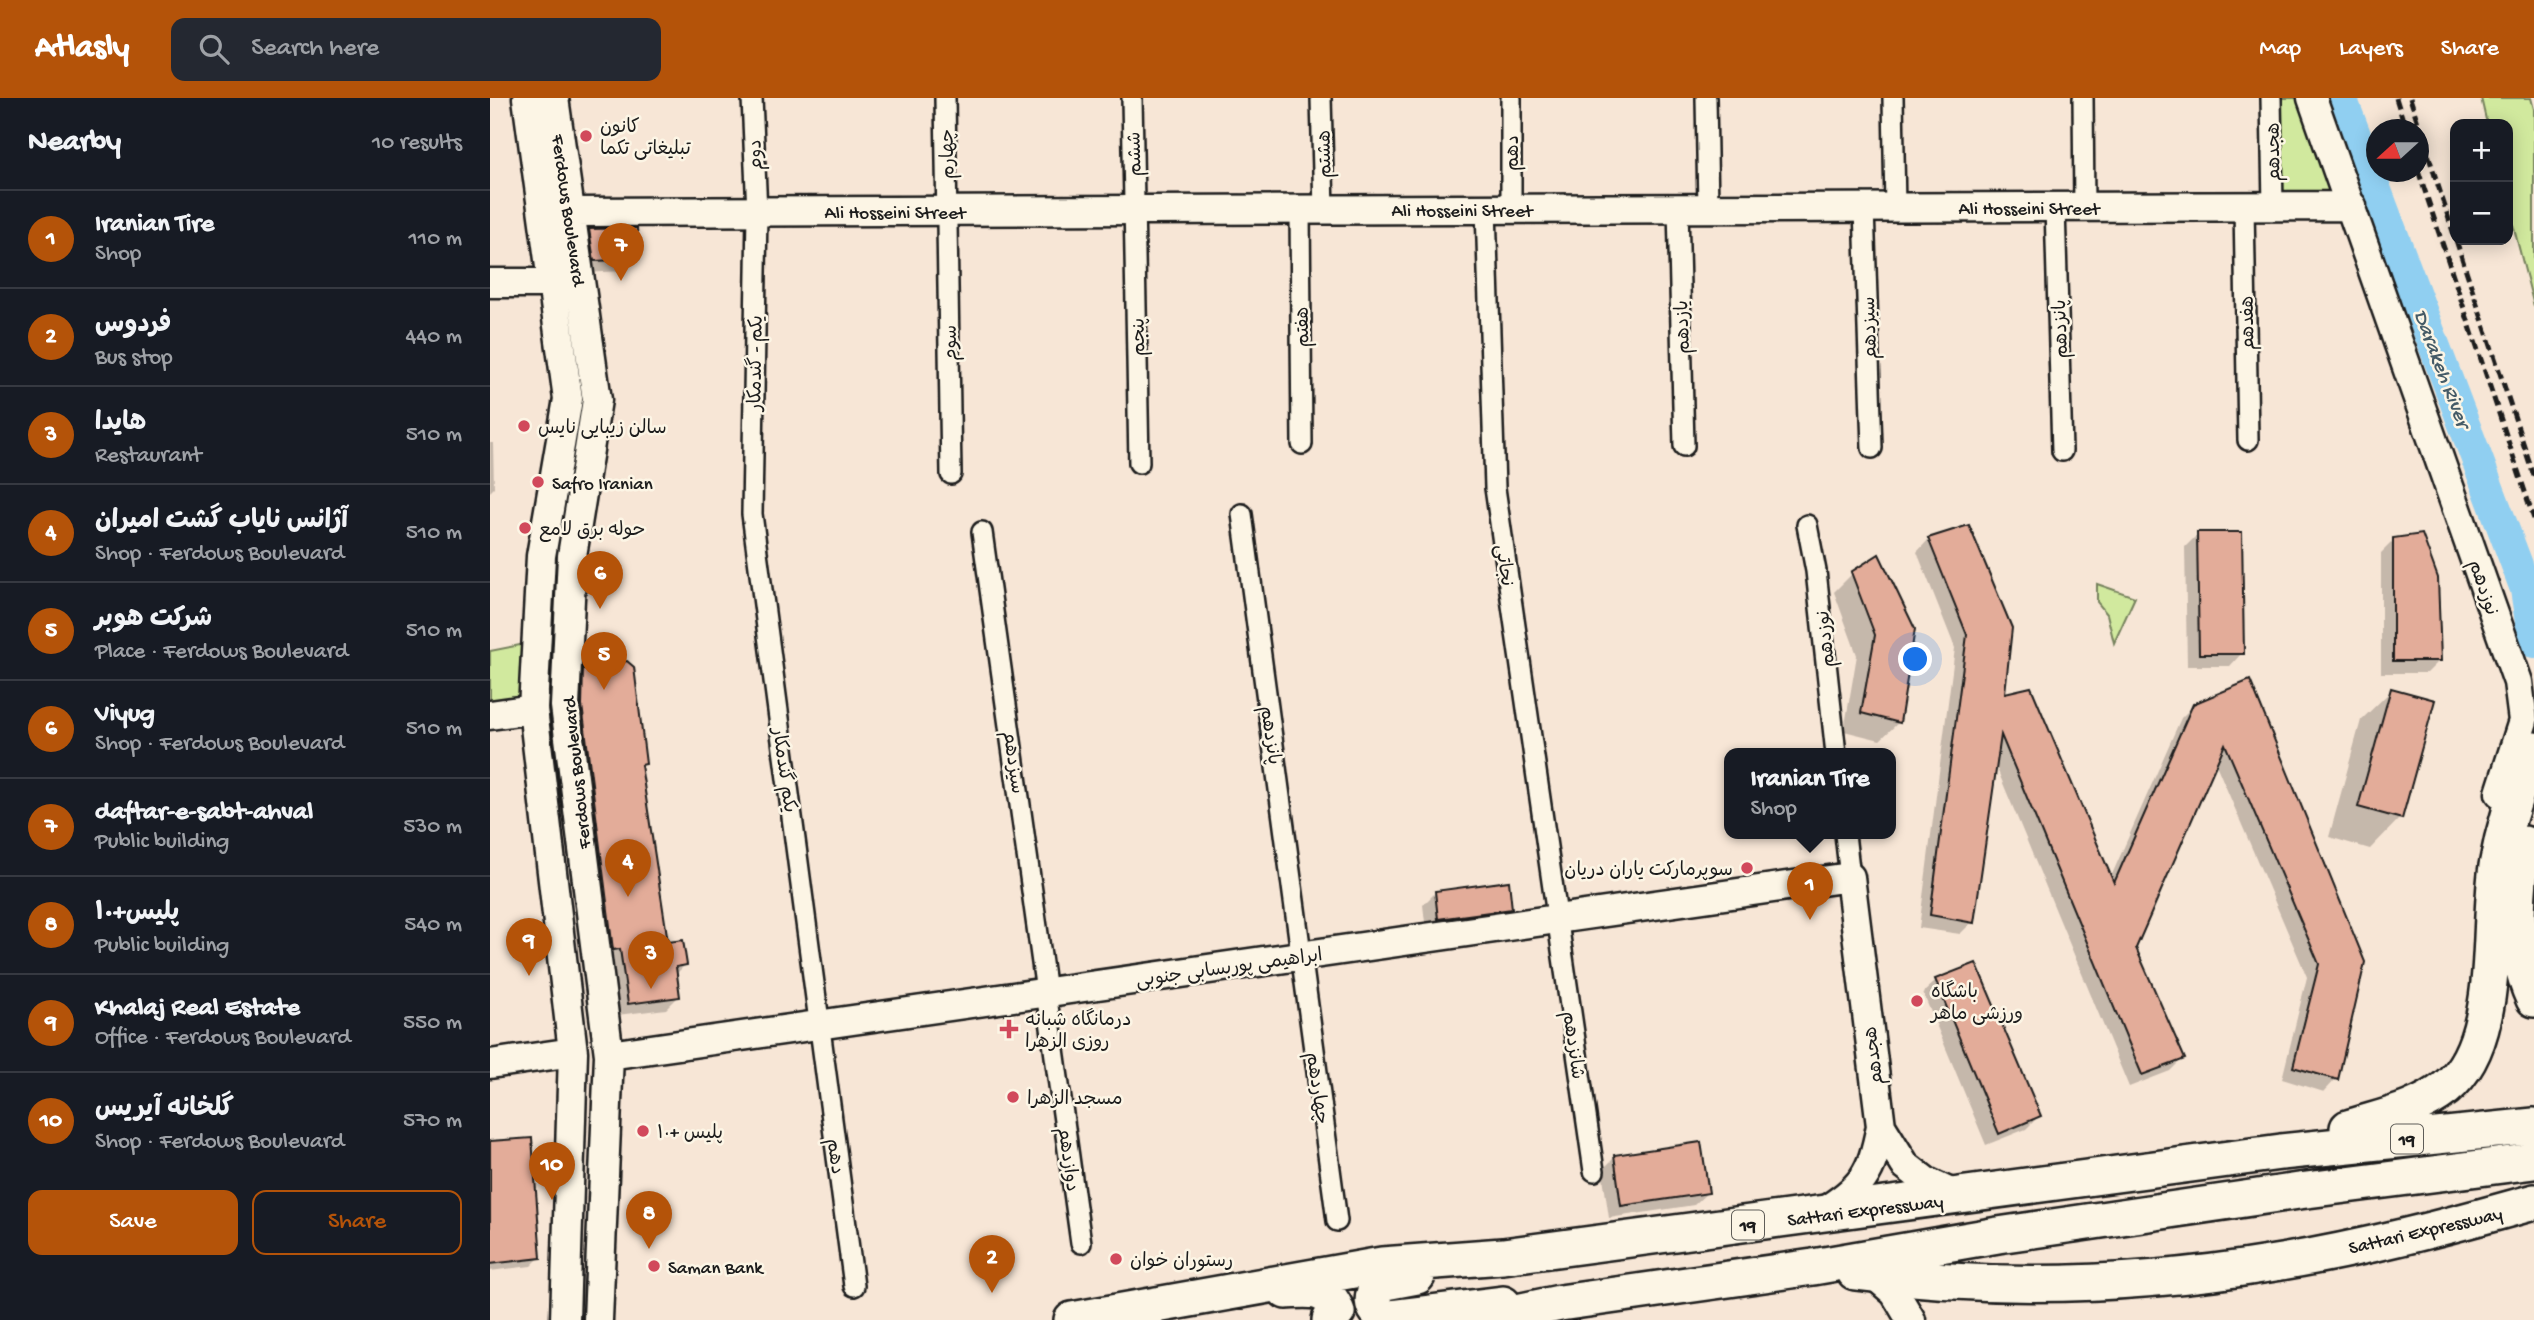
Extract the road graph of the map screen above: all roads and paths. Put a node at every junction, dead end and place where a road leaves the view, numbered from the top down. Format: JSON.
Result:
{"nodes":[{"id":1,"x":527,"y":98,"type":"edge"},
{"id":2,"x":554,"y":98,"type":"edge"},
{"id":3,"x":752,"y":98,"type":"edge"},
{"id":4,"x":945,"y":98,"type":"edge"},
{"id":5,"x":1132,"y":98,"type":"edge"},
{"id":6,"x":1321,"y":98,"type":"edge"},
{"id":7,"x":1511,"y":98,"type":"edge"},
{"id":8,"x":1706,"y":98,"type":"edge"},
{"id":9,"x":1893,"y":98,"type":"edge"},
{"id":10,"x":2083,"y":98,"type":"edge"},
{"id":11,"x":2271,"y":98,"type":"edge"},
{"id":12,"x":2312,"y":98,"type":"edge"},
{"id":13,"x":2244,"y":206,"type":"junction"},
{"id":14,"x":2273,"y":206,"type":"junction"},
{"id":15,"x":2352,"y":206,"type":"junction"},
{"id":16,"x":2055,"y":207,"type":"junction"},
{"id":17,"x":2084,"y":207,"type":"junction"},
{"id":18,"x":1678,"y":208,"type":"junction"},
{"id":19,"x":1708,"y":208,"type":"junction"},
{"id":20,"x":1864,"y":208,"type":"junction"},
{"id":21,"x":1895,"y":208,"type":"junction"},
{"id":22,"x":1499,"y":209,"type":"junction"},
{"id":23,"x":1134,"y":210,"type":"junction"},
{"id":24,"x":1312,"y":210,"type":"junction"},
{"id":25,"x":947,"y":211,"type":"junction"},
{"id":26,"x":571,"y":212,"type":"junction"},
{"id":27,"x":757,"y":212,"type":"junction"},
{"id":28,"x":490,"y":283,"type":"edge"},
{"id":29,"x":552,"y":283,"type":"junction"},
{"id":30,"x":2248,"y":440,"type":"dead end"},
{"id":31,"x":1303,"y":444,"type":"dead end"},
{"id":32,"x":1684,"y":446,"type":"dead end"},
{"id":33,"x":1872,"y":448,"type":"dead end"},
{"id":34,"x":2062,"y":451,"type":"dead end"},
{"id":35,"x":1139,"y":463,"type":"dead end"},
{"id":36,"x":951,"y":474,"type":"dead end"},
{"id":37,"x":752,"y":514,"type":"joint"},
{"id":38,"x":1242,"y":514,"type":"dead end"},
{"id":39,"x":1807,"y":525,"type":"dead end"},
{"id":40,"x":982,"y":532,"type":"dead end"},
{"id":41,"x":533,"y":709,"type":"junction"},
{"id":42,"x":490,"y":715,"type":"edge"},
{"id":43,"x":1835,"y":748,"type":"edge"},
{"id":44,"x":2534,"y":750,"type":"edge"},
{"id":45,"x":2534,"y":809,"type":"edge"},
{"id":46,"x":1846,"y":839,"type":"edge"},
{"id":47,"x":1850,"y":877,"type":"junction"},
{"id":48,"x":1557,"y":919,"type":"junction"},
{"id":49,"x":1301,"y":956,"type":"junction"},
{"id":50,"x":2487,"y":978,"type":"junction"},
{"id":51,"x":1048,"y":992,"type":"junction"},
{"id":52,"x":2534,"y":999,"type":"edge"},
{"id":53,"x":820,"y":1025,"type":"junction"},
{"id":54,"x":573,"y":1052,"type":"junction"},
{"id":55,"x":608,"y":1055,"type":"junction"},
{"id":56,"x":490,"y":1064,"type":"edge"},
{"id":57,"x":1881,"y":1126,"type":"junction"},
{"id":58,"x":2534,"y":1126,"type":"edge"},
{"id":59,"x":2281,"y":1152,"type":"junction"},
{"id":60,"x":2534,"y":1161,"type":"edge"},
{"id":61,"x":1594,"y":1171,"type":"dead end"},
{"id":62,"x":1959,"y":1197,"type":"junction"},
{"id":63,"x":2534,"y":1202,"type":"edge"},
{"id":64,"x":1818,"y":1215,"type":"junction"},
{"id":65,"x":1337,"y":1221,"type":"dead end"},
{"id":66,"x":1081,"y":1243,"type":"dead end"},
{"id":67,"x":1503,"y":1256,"type":"junction"},
{"id":68,"x":1813,"y":1267,"type":"junction"},
{"id":69,"x":1873,"y":1274,"type":"junction"},
{"id":70,"x":1928,"y":1278,"type":"junction"},
{"id":71,"x":854,"y":1286,"type":"dead end"},
{"id":72,"x":1216,"y":1296,"type":"junction"},
{"id":73,"x":1559,"y":1303,"type":"junction"},
{"id":74,"x":562,"y":1314,"type":"edge"},
{"id":75,"x":603,"y":1314,"type":"edge"},
{"id":76,"x":1911,"y":1318,"type":"edge"},
{"id":77,"x":1072,"y":1320,"type":"edge"},
{"id":78,"x":1330,"y":1320,"type":"edge"},
{"id":79,"x":1479,"y":1320,"type":"edge"}],
"edges":[{"from":1,"to":29,"type":"street","name":"Ferdows Boulevard"},
{"from":2,"to":26,"type":"street","name":"Ferdows Boulevard"},
{"from":3,"to":27,"type":"street","name":"دوم"},
{"from":4,"to":25,"type":"street","name":"چهارم"},
{"from":5,"to":23,"type":"street","name":"ششم"},
{"from":6,"to":24,"type":"street","name":"هشتم"},
{"from":7,"to":22,"type":"street","name":"دهم"},
{"from":8,"to":19,"type":"street"},
{"from":9,"to":21,"type":"street"},
{"from":10,"to":17,"type":"street"},
{"from":11,"to":14,"type":"street","name":"هجدهم"},
{"from":12,"to":15,"type":"street","name":"نوزدهم"},
{"from":13,"to":14,"type":"street","name":"Ali Hosseini Street"},
{"from":13,"to":17,"type":"street","name":"Ali Hosseini Street"},
{"from":13,"to":30,"type":"street","name":"هفدهم"},
{"from":14,"to":15,"type":"street","name":"Ali Hosseini Street"},
{"from":15,"to":50,"type":"street","name":"نوزدهم"},
{"from":16,"to":17,"type":"street","name":"Ali Hosseini Street"},
{"from":16,"to":21,"type":"street","name":"Ali Hosseini Street"},
{"from":16,"to":34,"type":"street","name":"پانزدهم"},
{"from":18,"to":19,"type":"street","name":"Ali Hosseini Street"},
{"from":18,"to":22,"type":"street","name":"Ali Hosseini Street"},
{"from":18,"to":32,"type":"street","name":"یازدهم"},
{"from":19,"to":20,"type":"street","name":"Ali Hosseini Street"},
{"from":20,"to":21,"type":"street","name":"Ali Hosseini Street"},
{"from":20,"to":33,"type":"street","name":"سیزدهم"},
{"from":22,"to":24,"type":"street","name":"Ali Hosseini Street"},
{"from":22,"to":48,"type":"street","name":"نجاتی"},
{"from":23,"to":24,"type":"street","name":"Ali Hosseini Street"},
{"from":23,"to":25,"type":"street","name":"Ali Hosseini Street"},
{"from":23,"to":35,"type":"street","name":"پنجم"},
{"from":24,"to":31,"type":"street","name":"هفتم"},
{"from":25,"to":27,"type":"street","name":"Ali Hosseini Street"},
{"from":25,"to":36,"type":"street","name":"سوم"},
{"from":26,"to":27,"type":"street","name":"Ali Hosseini Street"},
{"from":26,"to":55,"type":"street","name":"Ferdows Boulevard"},
{"from":27,"to":37,"type":"street","name":"یکم - گندمکار"},
{"from":28,"to":29,"type":"street"},
{"from":29,"to":41,"type":"street","name":"Ferdows Boulevard"},
{"from":37,"to":53,"type":"street","name":"یکم گندمکار"},
{"from":38,"to":49,"type":"street","name":"پانزدهم"},
{"from":39,"to":43,"type":"street","name":"نوزدهم"},
{"from":40,"to":51,"type":"street","name":"سیزدهم"},
{"from":41,"to":42,"type":"street"},
{"from":41,"to":54,"type":"street","name":"Ferdows Boulevard"},
{"from":44,"to":50,"type":"highway"},
{"from":45,"to":52,"type":"highway"},
{"from":46,"to":47,"type":"street"},
{"from":47,"to":48,"type":"street","name":"ابراهیمی پوربسابی جنوبی"},
{"from":47,"to":57,"type":"street","name":"هجدهم"},
{"from":48,"to":49,"type":"street","name":"ابراهیمی پوربسابی جنوبی"},
{"from":48,"to":61,"type":"street","name":"شانزدهم"},
{"from":49,"to":51,"type":"street","name":"ابراهیمی پوربسابی جنوبی"},
{"from":49,"to":65,"type":"street","name":"چهاردهم"},
{"from":50,"to":59,"type":"highway"},
{"from":51,"to":53,"type":"street","name":"ابراهیمی پوربسابی جنوبی"},
{"from":51,"to":66,"type":"street","name":"دوازدهم"},
{"from":53,"to":55,"type":"street","name":"ابراهیمی پوربسابی جنوبی"},
{"from":53,"to":71,"type":"street","name":"دهم"},
{"from":54,"to":56,"type":"street"},
{"from":54,"to":74,"type":"street","name":"Ferdows Boulevard"},
{"from":55,"to":75,"type":"street","name":"Ferdows Boulevard"},
{"from":57,"to":62,"type":"street","name":"هجدهم"},
{"from":57,"to":64,"type":"street"},
{"from":58,"to":59,"type":"highway","name":"Sattari Expressway","number":"19"},
{"from":59,"to":62,"type":"highway","name":"Sattari Expressway","number":"19"},
{"from":60,"to":68,"type":"highway","name":"Sattari Expressway","number":"19"},
{"from":62,"to":64,"type":"highway","name":"Sattari Expressway","number":"19"},
{"from":63,"to":70,"type":"highway","name":"Sattari Expressway","number":"19"},
{"from":64,"to":67,"type":"highway","name":"Sattari Expressway","number":"19"},
{"from":67,"to":72,"type":"highway","name":"Sattari Expressway","number":"19"},
{"from":67,"to":73,"type":"highway"},
{"from":68,"to":69,"type":"highway","name":"Sattari Expressway","number":"19"},
{"from":68,"to":73,"type":"highway","name":"Sattari Expressway","number":"19"},
{"from":69,"to":70,"type":"highway","name":"Sattari Expressway","number":"19"},
{"from":69,"to":76,"type":"street"},
{"from":70,"to":76,"type":"street"},
{"from":72,"to":77,"type":"highway","name":"Sattari Expressway","number":"19"},
{"from":72,"to":78,"type":"highway"},
{"from":73,"to":79,"type":"highway","name":"Sattari Expressway","number":"19"}]}
